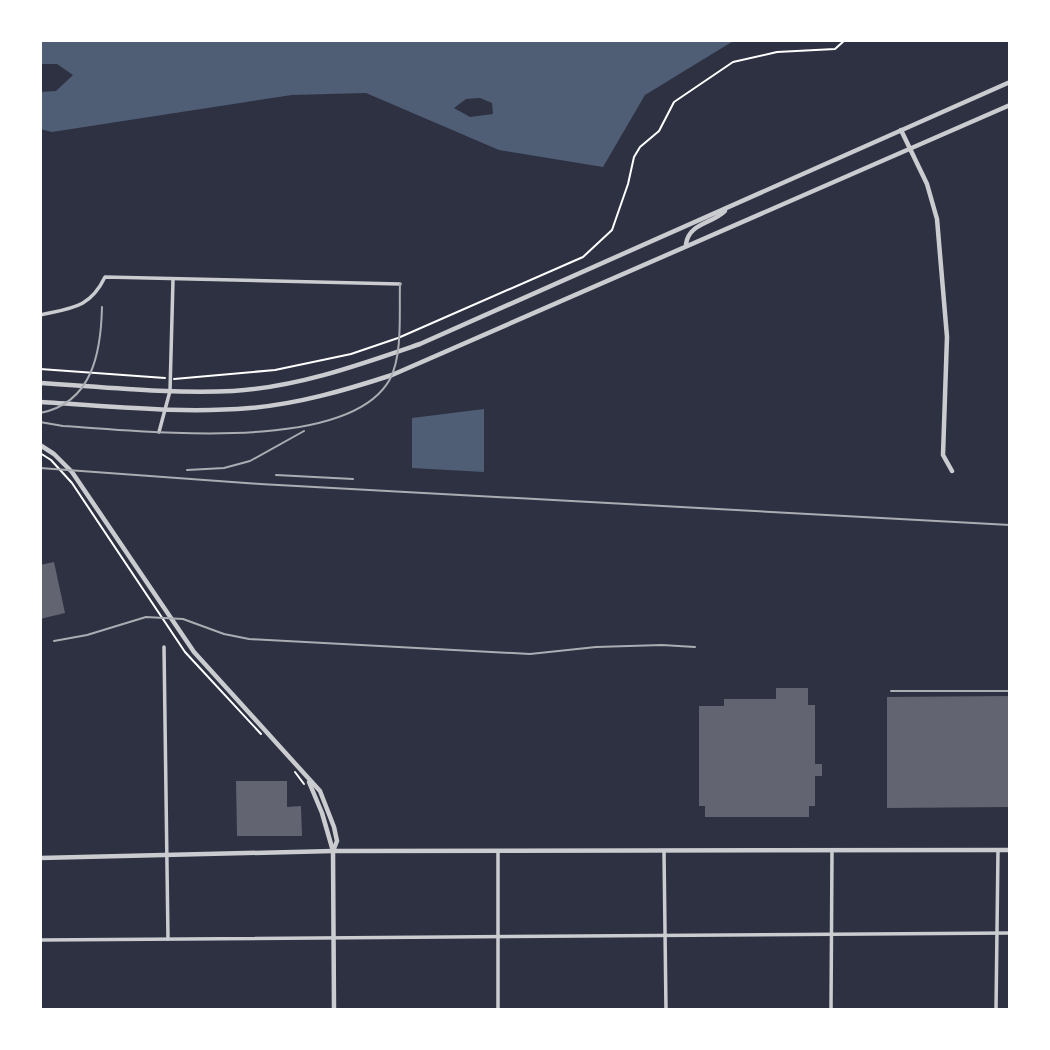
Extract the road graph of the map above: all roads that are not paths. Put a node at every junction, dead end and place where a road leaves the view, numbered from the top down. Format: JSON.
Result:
{"nodes":[{"id":1,"x":1010,"y":82,"type":"edge"},
{"id":2,"x":1010,"y":105,"type":"edge"},
{"id":3,"x":901,"y":130,"type":"junction"},
{"id":4,"x":910,"y":149,"type":"junction"},
{"id":5,"x":728,"y":208,"type":"junction"},
{"id":6,"x":686,"y":245,"type":"junction"},
{"id":7,"x":173,"y":280,"type":"junction"},
{"id":8,"x":400,"y":284,"type":"dead end"},
{"id":9,"x":40,"y":315,"type":"edge"},
{"id":10,"x":40,"y":383,"type":"edge"},
{"id":11,"x":170,"y":391,"type":"junction"},
{"id":12,"x":40,"y":402,"type":"edge"},
{"id":13,"x":165,"y":409,"type":"junction"},
{"id":14,"x":159,"y":432,"type":"dead end"},
{"id":15,"x":40,"y":445,"type":"edge"},
{"id":16,"x":952,"y":471,"type":"dead end"},
{"id":17,"x":164,"y":647,"type":"dead end"},
{"id":18,"x":998,"y":850,"type":"junction"},
{"id":19,"x":1010,"y":850,"type":"edge"},
{"id":20,"x":832,"y":851,"type":"junction"},
{"id":21,"x":333,"y":852,"type":"junction"},
{"id":22,"x":664,"y":852,"type":"junction"},
{"id":23,"x":498,"y":853,"type":"junction"},
{"id":24,"x":167,"y":856,"type":"junction"},
{"id":25,"x":40,"y":858,"type":"edge"},
{"id":26,"x":996,"y":933,"type":"junction"},
{"id":27,"x":1010,"y":933,"type":"edge"},
{"id":28,"x":832,"y":934,"type":"junction"},
{"id":29,"x":665,"y":935,"type":"junction"},
{"id":30,"x":498,"y":936,"type":"junction"},
{"id":31,"x":334,"y":937,"type":"junction"},
{"id":32,"x":168,"y":939,"type":"junction"},
{"id":33,"x":40,"y":940,"type":"edge"},
{"id":34,"x":334,"y":1010,"type":"edge"},
{"id":35,"x":498,"y":1010,"type":"edge"},
{"id":36,"x":666,"y":1010,"type":"edge"},
{"id":37,"x":831,"y":1010,"type":"edge"},
{"id":38,"x":996,"y":1010,"type":"edge"}],
"edges":[{"from":1,"to":3,"type":"street"},
{"from":2,"to":4,"type":"street"},
{"from":3,"to":4,"type":"street"},
{"from":3,"to":5,"type":"street"},
{"from":4,"to":6,"type":"street"},
{"from":4,"to":16,"type":"street"},
{"from":5,"to":6,"type":"street"},
{"from":5,"to":11,"type":"street"},
{"from":6,"to":13,"type":"street"},
{"from":7,"to":8,"type":"street"},
{"from":7,"to":9,"type":"street"},
{"from":7,"to":11,"type":"street"},
{"from":10,"to":11,"type":"street"},
{"from":11,"to":13,"type":"street"},
{"from":12,"to":13,"type":"street"},
{"from":13,"to":14,"type":"street"},
{"from":15,"to":21,"type":"street"},
{"from":17,"to":24,"type":"street"},
{"from":18,"to":19,"type":"street"},
{"from":18,"to":20,"type":"street"},
{"from":18,"to":26,"type":"street"},
{"from":20,"to":22,"type":"street"},
{"from":20,"to":28,"type":"street"},
{"from":21,"to":23,"type":"street"},
{"from":21,"to":24,"type":"street"},
{"from":21,"to":31,"type":"street"},
{"from":22,"to":23,"type":"street"},
{"from":22,"to":29,"type":"street"},
{"from":23,"to":30,"type":"street"},
{"from":24,"to":25,"type":"street"},
{"from":24,"to":32,"type":"street"},
{"from":26,"to":27,"type":"street"},
{"from":26,"to":28,"type":"street"},
{"from":26,"to":38,"type":"street"},
{"from":28,"to":29,"type":"street"},
{"from":28,"to":37,"type":"street"},
{"from":29,"to":30,"type":"street"},
{"from":29,"to":36,"type":"street"},
{"from":30,"to":31,"type":"street"},
{"from":30,"to":35,"type":"street"},
{"from":31,"to":32,"type":"street"},
{"from":31,"to":34,"type":"street"},
{"from":32,"to":33,"type":"street"}]}
